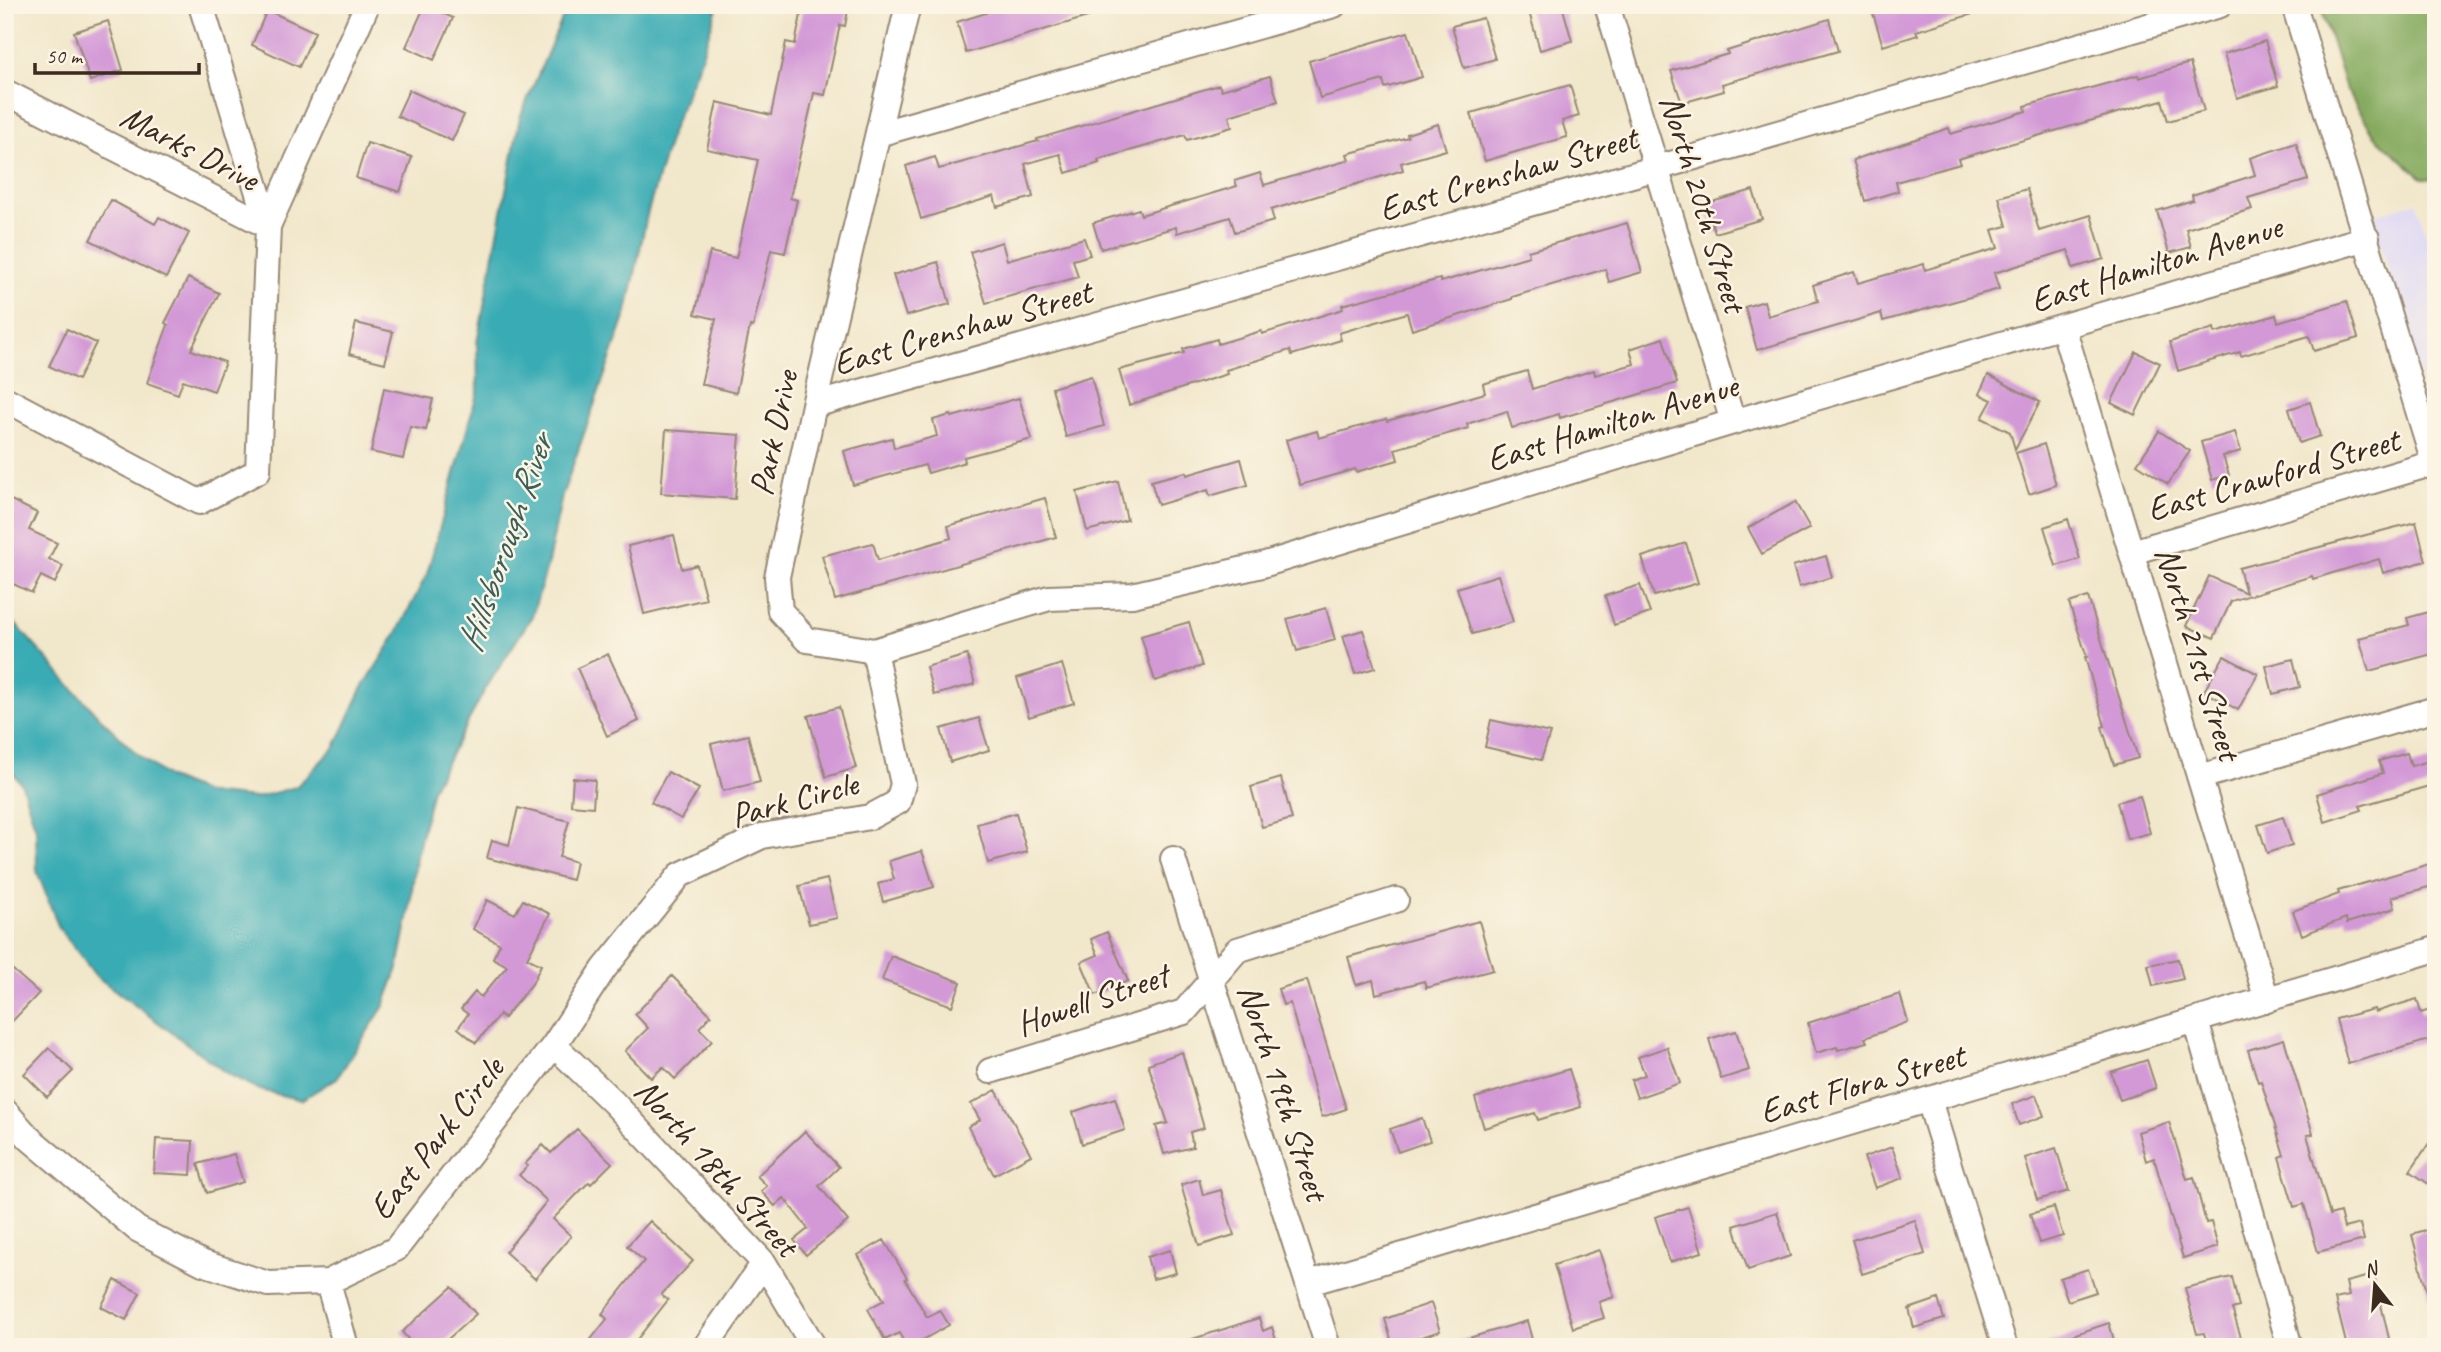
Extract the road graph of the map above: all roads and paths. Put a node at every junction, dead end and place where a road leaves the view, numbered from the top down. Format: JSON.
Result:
{"nodes":[{"id":1,"x":201,"y":5,"type":"edge"},
{"id":2,"x":367,"y":5,"type":"edge"},
{"id":3,"x":908,"y":5,"type":"edge"},
{"id":4,"x":1334,"y":5,"type":"edge"},
{"id":5,"x":1606,"y":5,"type":"edge"},
{"id":6,"x":2220,"y":5,"type":"edge"},
{"id":7,"x":2294,"y":5,"type":"edge"},
{"id":8,"x":5,"y":92,"type":"edge"},
{"id":9,"x":878,"y":134,"type":"junction"},
{"id":10,"x":1657,"y":168,"type":"junction"},
{"id":11,"x":268,"y":226,"type":"junction"},
{"id":12,"x":2367,"y":238,"type":"junction"},
{"id":13,"x":2063,"y":327,"type":"junction"},
{"id":14,"x":5,"y":399,"type":"edge"},
{"id":15,"x":814,"y":405,"type":"junction"},
{"id":16,"x":1733,"y":422,"type":"junction"},
{"id":17,"x":2435,"y":466,"type":"edge"},
{"id":18,"x":2132,"y":552,"type":"junction"},
{"id":19,"x":874,"y":651,"type":"junction"},
{"id":20,"x":2436,"y":709,"type":"edge"},
{"id":21,"x":2200,"y":777,"type":"junction"},
{"id":22,"x":1173,"y":859,"type":"dead end"},
{"id":23,"x":1396,"y":900,"type":"dead end"},
{"id":24,"x":2436,"y":949,"type":"edge"},
{"id":25,"x":1211,"y":981,"type":"junction"},
{"id":26,"x":2267,"y":1000,"type":"junction"},
{"id":27,"x":2196,"y":1021,"type":"junction"},
{"id":28,"x":554,"y":1045,"type":"junction"},
{"id":29,"x":990,"y":1071,"type":"dead end"},
{"id":30,"x":1929,"y":1100,"type":"junction"},
{"id":31,"x":5,"y":1111,"type":"edge"},
{"id":32,"x":764,"y":1263,"type":"junction"},
{"id":33,"x":328,"y":1282,"type":"junction"},
{"id":34,"x":1309,"y":1283,"type":"junction"},
{"id":35,"x":346,"y":1347,"type":"edge"},
{"id":36,"x":705,"y":1347,"type":"edge"},
{"id":37,"x":814,"y":1347,"type":"edge"},
{"id":38,"x":1328,"y":1347,"type":"edge"},
{"id":39,"x":2005,"y":1347,"type":"edge"},
{"id":40,"x":2290,"y":1347,"type":"edge"}],
"edges":[{"from":1,"to":11,"type":"street"},
{"from":2,"to":11,"type":"street"},
{"from":3,"to":9,"type":"street","name":"Park Drive"},
{"from":4,"to":9,"type":"street"},
{"from":5,"to":10,"type":"street","name":"North 20th Street"},
{"from":6,"to":10,"type":"street","name":"East Crenshaw Street"},
{"from":7,"to":12,"type":"street"},
{"from":8,"to":11,"type":"street","name":"Marks Drive"},
{"from":9,"to":15,"type":"street","name":"Park Drive"},
{"from":10,"to":15,"type":"street","name":"East Crenshaw Street"},
{"from":10,"to":16,"type":"street","name":"North 20th Street"},
{"from":11,"to":14,"type":"street"},
{"from":12,"to":13,"type":"street","name":"East Hamilton Avenue"},
{"from":12,"to":17,"type":"street"},
{"from":13,"to":16,"type":"street","name":"East Hamilton Avenue"},
{"from":13,"to":18,"type":"street","name":"North 21st Street"},
{"from":15,"to":19,"type":"street","name":"Park Drive"},
{"from":16,"to":19,"type":"street","name":"East Hamilton Avenue"},
{"from":17,"to":18,"type":"street","name":"East Crawford Street"},
{"from":18,"to":21,"type":"street","name":"North 21st Street"},
{"from":19,"to":28,"type":"street","name":"Park Circle"},
{"from":20,"to":21,"type":"street"},
{"from":21,"to":26,"type":"street","name":"North 21st Street"},
{"from":22,"to":25,"type":"street","name":"North 19th Street"},
{"from":23,"to":25,"type":"street","name":"Howell Street"},
{"from":24,"to":26,"type":"street","name":"East Flora Street"},
{"from":25,"to":29,"type":"street","name":"Howell Street"},
{"from":25,"to":34,"type":"street","name":"North 19th Street"},
{"from":26,"to":27,"type":"street","name":"East Flora Street"},
{"from":27,"to":30,"type":"street","name":"East Flora Street"},
{"from":27,"to":40,"type":"street"},
{"from":28,"to":32,"type":"street","name":"North 18th Street"},
{"from":28,"to":33,"type":"street","name":"East Park Circle"},
{"from":30,"to":34,"type":"street","name":"East Flora Street"},
{"from":30,"to":39,"type":"street"},
{"from":31,"to":33,"type":"street","name":"East Park Circle"},
{"from":32,"to":36,"type":"street"},
{"from":32,"to":37,"type":"street","name":"North 18th Street"},
{"from":33,"to":35,"type":"street"},
{"from":34,"to":38,"type":"street","name":"North 19th Street"}]}
